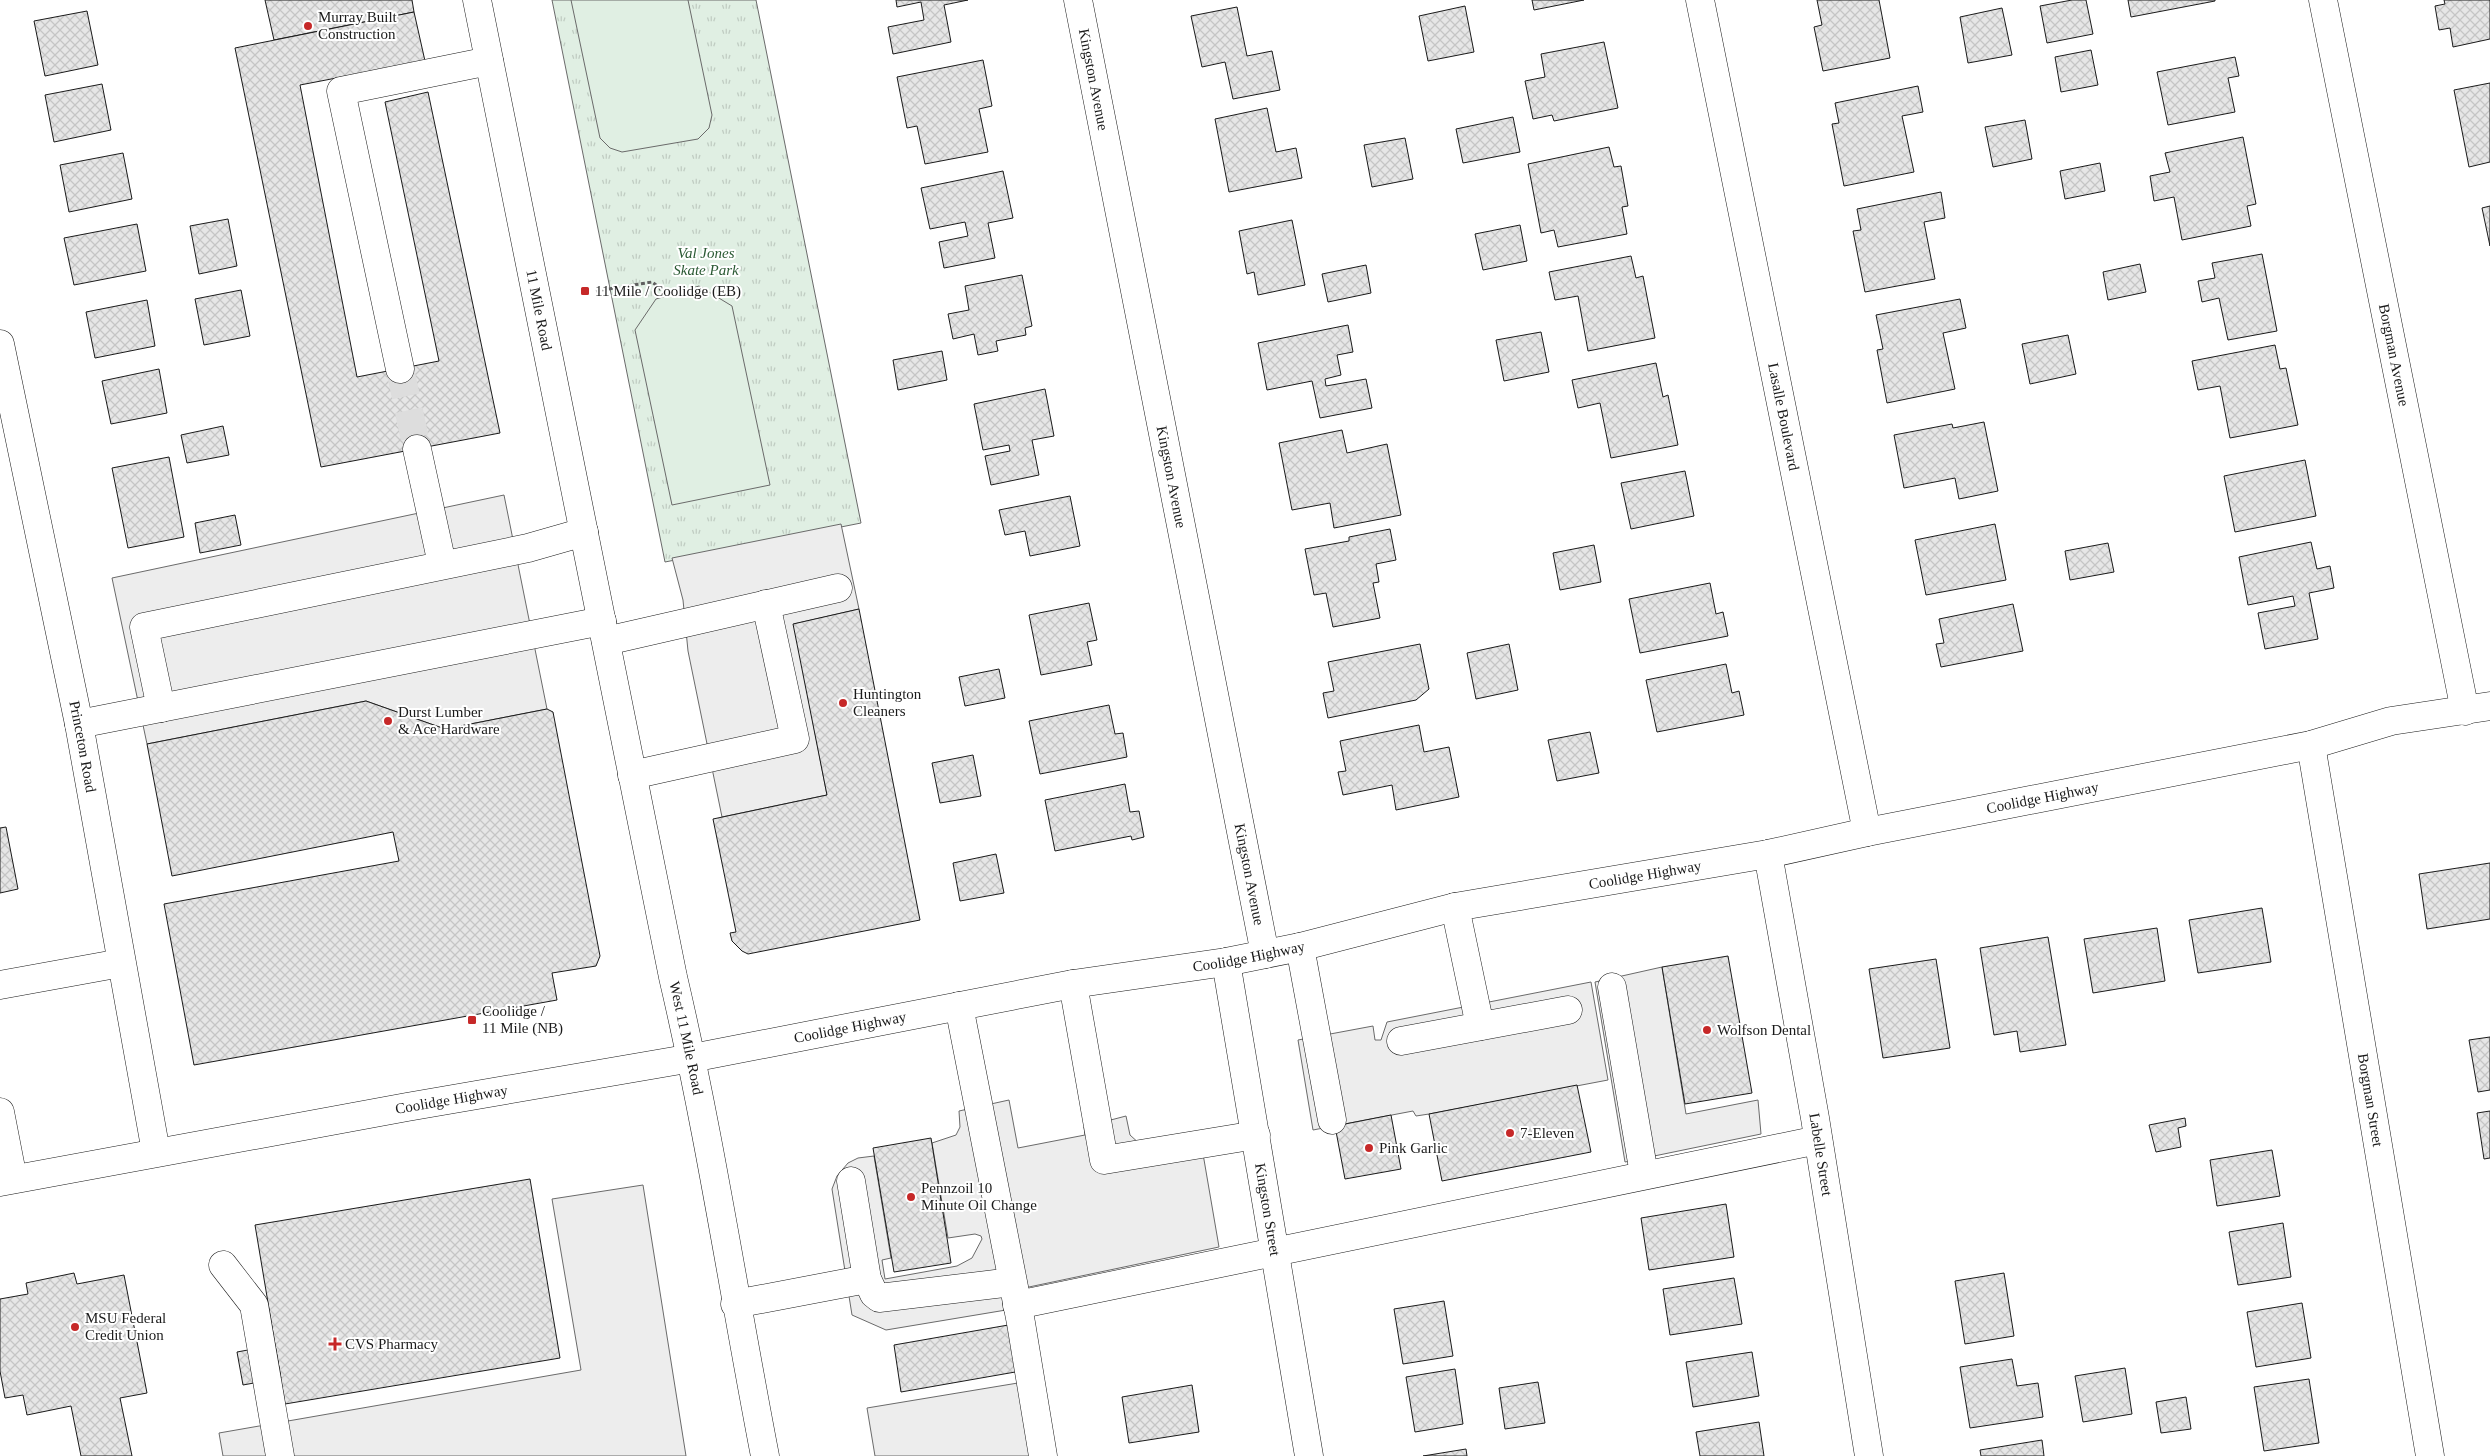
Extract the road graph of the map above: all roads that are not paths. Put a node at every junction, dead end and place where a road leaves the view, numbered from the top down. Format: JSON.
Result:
{"nodes":[{"id":1,"x":477,"y":0,"type":"edge"},
{"id":2,"x":1078,"y":0,"type":"edge"},
{"id":3,"x":1700,"y":0,"type":"edge"},
{"id":4,"x":2323,"y":0,"type":"edge"},
{"id":5,"x":489,"y":61,"type":"junction"},
{"id":6,"x":0,"y":344,"type":"edge"},
{"id":7,"x":400,"y":369,"type":"tunnel mouth"},
{"id":8,"x":417,"y":449,"type":"tunnel mouth"},
{"id":9,"x":584,"y":532,"type":"junction"},
{"id":10,"x":442,"y":564,"type":"junction"},
{"id":11,"x":838,"y":588,"type":"dead end"},
{"id":12,"x":766,"y":604,"type":"junction"},
{"id":13,"x":604,"y":631,"type":"junction"},
{"id":14,"x":161,"y":708,"type":"junction"},
{"id":15,"x":2478,"y":709,"type":"edge"},
{"id":16,"x":79,"y":724,"type":"junction"},
{"id":17,"x":2311,"y":745,"type":"junction"},
{"id":18,"x":632,"y":775,"type":"junction"},
{"id":19,"x":1867,"y":832,"type":"junction"},
{"id":20,"x":1768,"y":854,"type":"junction"},
{"id":21,"x":1455,"y":907,"type":"junction"},
{"id":22,"x":1300,"y":947,"type":"junction"},
{"id":23,"x":1265,"y":954,"type":"junction"},
{"id":24,"x":1226,"y":962,"type":"junction"},
{"id":25,"x":121,"y":963,"type":"junction"},
{"id":26,"x":1073,"y":984,"type":"junction"},
{"id":27,"x":0,"y":985,"type":"edge"},
{"id":28,"x":1612,"y":988,"type":"dead end"},
{"id":29,"x":959,"y":1006,"type":"junction"},
{"id":30,"x":1568,"y":1010,"type":"dead end"},
{"id":31,"x":1480,"y":1026,"type":"junction"},
{"id":32,"x":1401,"y":1042,"type":"dead end"},
{"id":33,"x":692,"y":1058,"type":"junction"},
{"id":34,"x":0,"y":1112,"type":"edge"},
{"id":35,"x":1332,"y":1120,"type":"dead end"},
{"id":36,"x":1256,"y":1136,"type":"junction"},
{"id":37,"x":1818,"y":1140,"type":"junction"},
{"id":38,"x":156,"y":1152,"type":"junction"},
{"id":39,"x":1644,"y":1174,"type":"junction"},
{"id":40,"x":7,"y":1180,"type":"edge"},
{"id":41,"x":851,"y":1181,"type":"dead end"},
{"id":42,"x":1276,"y":1252,"type":"junction"},
{"id":43,"x":223,"y":1264,"type":"dead end"},
{"id":44,"x":867,"y":1279,"type":"junction"},
{"id":45,"x":1014,"y":1293,"type":"junction"},
{"id":46,"x":735,"y":1304,"type":"junction"},
{"id":47,"x":280,"y":1456,"type":"edge"},
{"id":48,"x":765,"y":1456,"type":"edge"},
{"id":49,"x":1043,"y":1456,"type":"edge"},
{"id":50,"x":1309,"y":1456,"type":"edge"},
{"id":51,"x":1869,"y":1456,"type":"edge"},
{"id":52,"x":2430,"y":1456,"type":"edge"}],
"edges":[{"from":1,"to":5,"type":"street","name":"11 Mile Road"},
{"from":2,"to":23,"type":"street","name":"Kingston Avenue"},
{"from":3,"to":19,"type":"street","name":"Lasalle Boulevard"},
{"from":4,"to":15,"type":"street","name":"Borgman Avenue"},
{"from":5,"to":7,"type":"street"},
{"from":5,"to":9,"type":"street","name":"11 Mile Road"},
{"from":6,"to":16,"type":"street","name":"Princeton Road"},
{"from":8,"to":10,"type":"street"},
{"from":9,"to":10,"type":"street"},
{"from":9,"to":13,"type":"street","name":"11 Mile Road"},
{"from":10,"to":14,"type":"street"},
{"from":11,"to":12,"type":"street"},
{"from":12,"to":13,"type":"street"},
{"from":12,"to":18,"type":"street"},
{"from":13,"to":14,"type":"street"},
{"from":13,"to":18,"type":"street","name":"West 11 Mile Road"},
{"from":14,"to":16,"type":"street"},
{"from":15,"to":17,"type":"street","name":"Coolidge Highway"},
{"from":16,"to":25,"type":"street","name":"Princeton Road"},
{"from":17,"to":19,"type":"street","name":"Coolidge Highway"},
{"from":17,"to":52,"type":"street","name":"Borgman Street"},
{"from":18,"to":33,"type":"street","name":"West 11 Mile Road"},
{"from":19,"to":20,"type":"street","name":"Coolidge Highway"},
{"from":20,"to":21,"type":"street","name":"Coolidge Highway"},
{"from":20,"to":37,"type":"street","name":"Labelle Street"},
{"from":21,"to":22,"type":"street","name":"Coolidge Highway"},
{"from":21,"to":31,"type":"street"},
{"from":22,"to":23,"type":"street","name":"Coolidge Highway"},
{"from":22,"to":35,"type":"street"},
{"from":23,"to":24,"type":"street","name":"Coolidge Highway"},
{"from":24,"to":26,"type":"street","name":"Coolidge Highway"},
{"from":24,"to":36,"type":"street","name":"Kingston Street"},
{"from":25,"to":27,"type":"street"},
{"from":25,"to":38,"type":"street","name":"Princeton Road"},
{"from":26,"to":29,"type":"street","name":"Coolidge Highway"},
{"from":26,"to":36,"type":"street"},
{"from":28,"to":39,"type":"street"},
{"from":29,"to":33,"type":"street","name":"Coolidge Highway"},
{"from":29,"to":45,"type":"street"},
{"from":30,"to":31,"type":"street"},
{"from":31,"to":32,"type":"street"},
{"from":33,"to":38,"type":"street","name":"Coolidge Highway"},
{"from":33,"to":46,"type":"street","name":"West 11 Mile Road"},
{"from":34,"to":40,"type":"street"},
{"from":36,"to":42,"type":"street","name":"Kingston Street"},
{"from":37,"to":39,"type":"street"},
{"from":37,"to":51,"type":"street","name":"Labelle Street"},
{"from":38,"to":40,"type":"street","name":"Coolidge Highway"},
{"from":39,"to":42,"type":"street"},
{"from":41,"to":44,"type":"street"},
{"from":42,"to":45,"type":"street"},
{"from":42,"to":50,"type":"street","name":"Kingston Street"},
{"from":43,"to":47,"type":"street"},
{"from":44,"to":45,"type":"street"},
{"from":44,"to":46,"type":"street"},
{"from":45,"to":49,"type":"street"},
{"from":46,"to":48,"type":"street","name":"West 11 Mile Road"}]}
